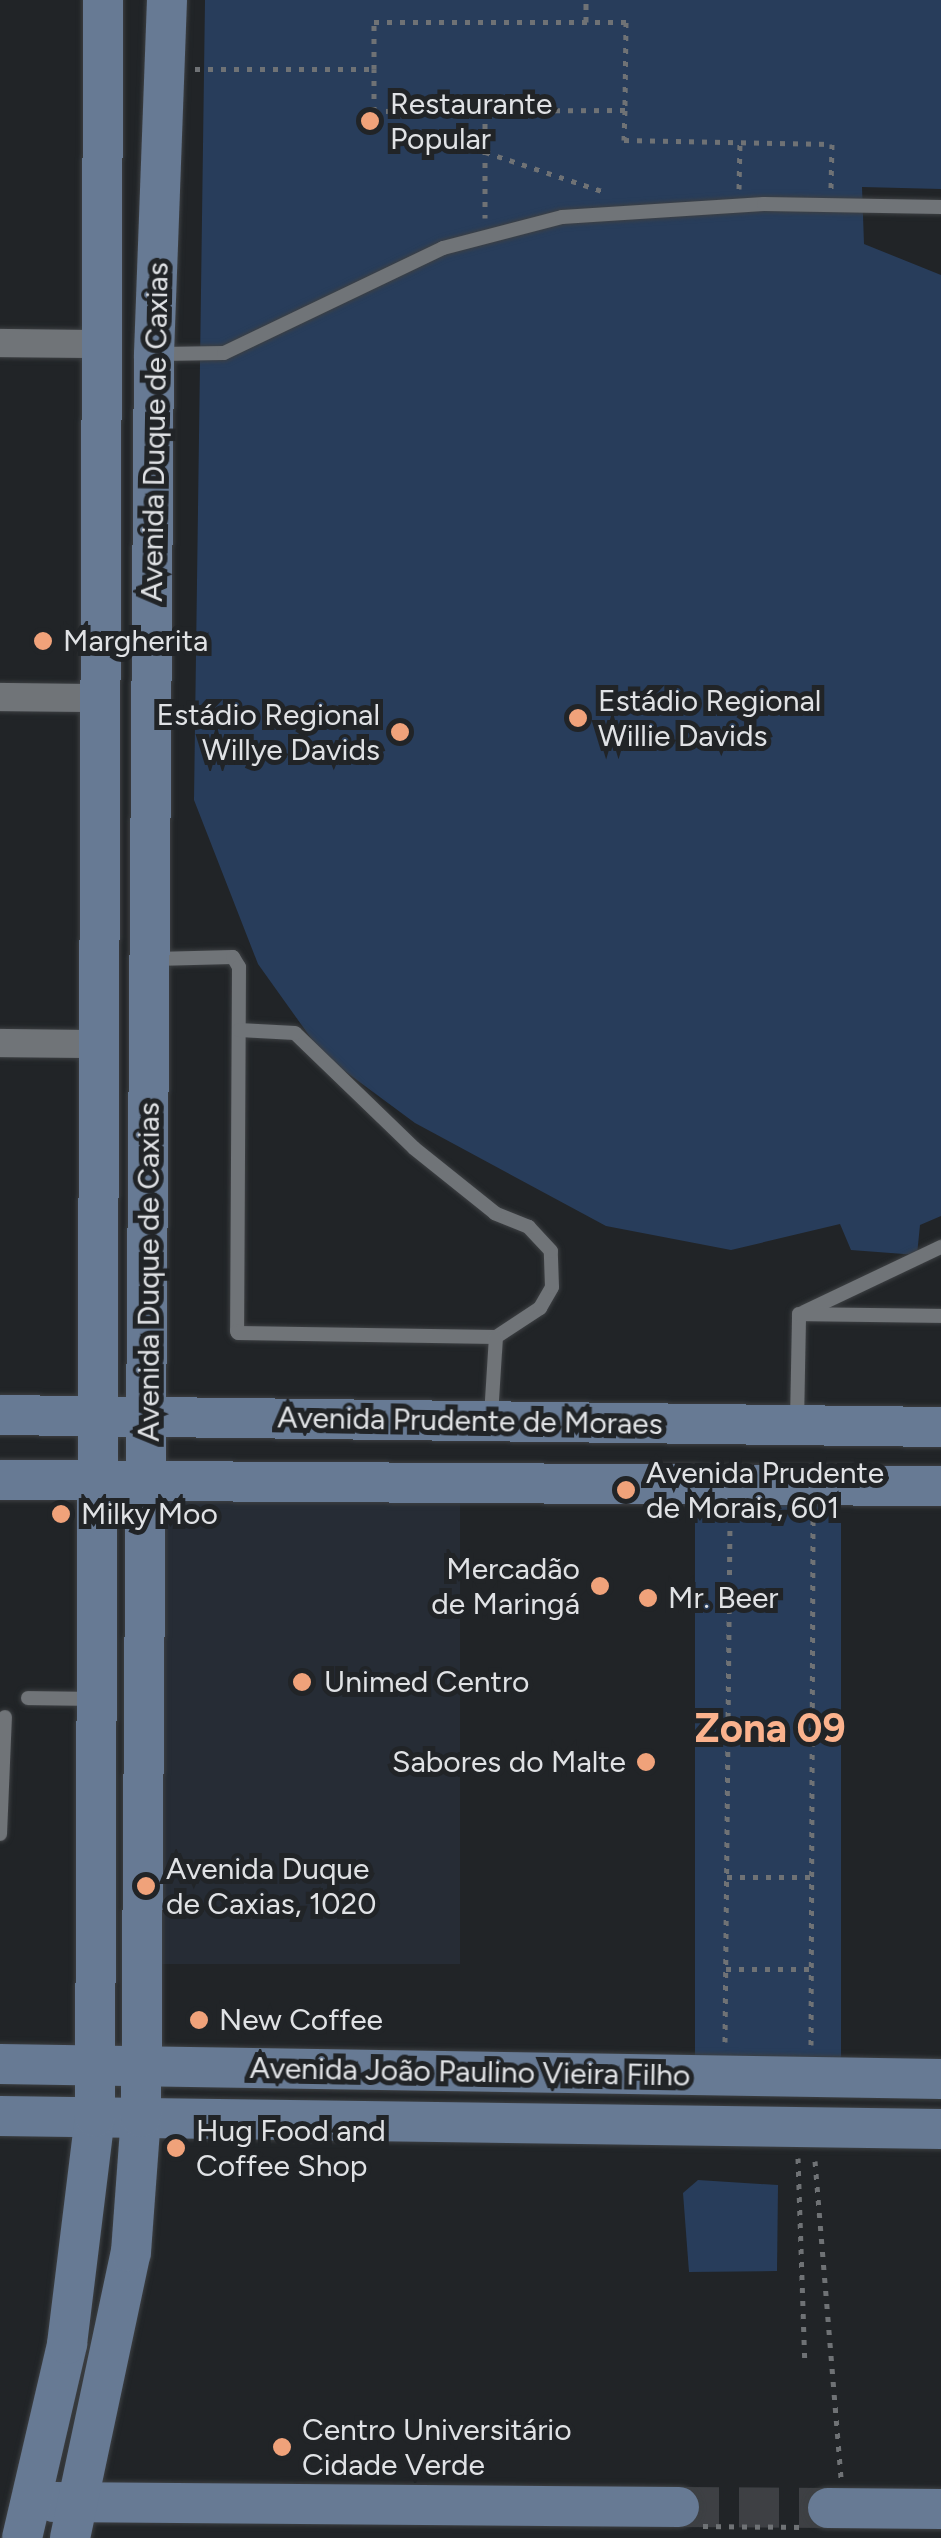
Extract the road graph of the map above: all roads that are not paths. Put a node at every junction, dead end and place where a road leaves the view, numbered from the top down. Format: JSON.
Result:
{"nodes":[{"id":1,"x":103,"y":0,"type":"edge"},
{"id":2,"x":164,"y":6,"type":"edge"},
{"id":3,"x":941,"y":207,"type":"edge"},
{"id":4,"x":0,"y":343,"type":"edge"},
{"id":5,"x":100,"y":344,"type":"junction"},
{"id":6,"x":154,"y":354,"type":"junction"},
{"id":7,"x":0,"y":697,"type":"edge"},
{"id":8,"x":98,"y":698,"type":"junction"},
{"id":9,"x":151,"y":960,"type":"junction"},
{"id":10,"x":239,"y":1030,"type":"junction"},
{"id":11,"x":0,"y":1043,"type":"edge"},
{"id":12,"x":96,"y":1044,"type":"junction"},
{"id":13,"x":941,"y":1247,"type":"edge"},
{"id":14,"x":799,"y":1314,"type":"junction"},
{"id":15,"x":941,"y":1316,"type":"edge"},
{"id":16,"x":496,"y":1337,"type":"junction"},
{"id":17,"x":0,"y":1415,"type":"edge"},
{"id":18,"x":94,"y":1416,"type":"junction"},
{"id":19,"x":148,"y":1418,"type":"junction"},
{"id":20,"x":491,"y":1422,"type":"junction"},
{"id":21,"x":797,"y":1425,"type":"junction"},
{"id":22,"x":941,"y":1427,"type":"edge"},
{"id":23,"x":0,"y":1480,"type":"edge"},
{"id":24,"x":94,"y":1481,"type":"junction"},
{"id":25,"x":147,"y":1481,"type":"junction"},
{"id":26,"x":941,"y":1486,"type":"edge"},
{"id":27,"x":28,"y":1698,"type":"dead end"},
{"id":28,"x":95,"y":1698,"type":"junction"},
{"id":29,"x":5,"y":1716,"type":"dead end"},
{"id":30,"x":0,"y":1834,"type":"edge"},
{"id":31,"x":0,"y":2064,"type":"edge"},
{"id":32,"x":96,"y":2065,"type":"junction"},
{"id":33,"x":143,"y":2066,"type":"junction"},
{"id":34,"x":941,"y":2080,"type":"edge"},
{"id":35,"x":0,"y":2116,"type":"edge"},
{"id":36,"x":95,"y":2117,"type":"junction"},
{"id":37,"x":142,"y":2117,"type":"junction"},
{"id":38,"x":941,"y":2129,"type":"edge"},
{"id":39,"x":131,"y":2252,"type":"junction"},
{"id":40,"x":68,"y":2344,"type":"junction"},
{"id":41,"x":679,"y":2507,"type":"tunnel mouth"},
{"id":42,"x":835,"y":2508,"type":"tunnel mouth"},
{"id":43,"x":941,"y":2508,"type":"edge"},
{"id":44,"x":17,"y":2514,"type":"edge"},
{"id":45,"x":74,"y":2520,"type":"edge"}],
"edges":[{"from":1,"to":5,"type":"main road","name":"Avenida Duque de Caxias"},
{"from":2,"to":6,"type":"main road","name":"Avenida Duque de Caxias"},
{"from":3,"to":6,"type":"lane"},
{"from":4,"to":5,"type":"street"},
{"from":5,"to":8,"type":"main road","name":"Avenida Duque de Caxias"},
{"from":6,"to":9,"type":"main road","name":"Avenida Duque de Caxias"},
{"from":7,"to":8,"type":"street"},
{"from":8,"to":12,"type":"main road","name":"Avenida Duque de Caxias"},
{"from":9,"to":10,"type":"lane"},
{"from":9,"to":19,"type":"main road","name":"Avenida Duque de Caxias"},
{"from":10,"to":16,"type":"lane"},
{"from":10,"to":16,"type":"lane"},
{"from":11,"to":12,"type":"street"},
{"from":12,"to":18,"type":"main road","name":"Avenida Duque de Caxias"},
{"from":13,"to":14,"type":"lane"},
{"from":14,"to":15,"type":"lane"},
{"from":14,"to":21,"type":"lane"},
{"from":16,"to":20,"type":"lane"},
{"from":17,"to":18,"type":"main road","name":"Avenida Prudente de Moraes"},
{"from":18,"to":19,"type":"main road","name":"Avenida Prudente de Moraes"},
{"from":18,"to":24,"type":"main road","name":"Avenida Duque de Caxias"},
{"from":19,"to":20,"type":"main road","name":"Avenida Prudente de Moraes"},
{"from":19,"to":25,"type":"main road","name":"Avenida Duque de Caxias"},
{"from":20,"to":21,"type":"main road","name":"Avenida Prudente de Moraes"},
{"from":21,"to":22,"type":"main road","name":"Avenida Prudente de Moraes"},
{"from":23,"to":24,"type":"main road","name":"Avenida Prudente de Moraes"},
{"from":24,"to":25,"type":"main road","name":"Avenida Prudente de Moraes"},
{"from":24,"to":28,"type":"main road","name":"Avenida Duque de Caxias"},
{"from":25,"to":26,"type":"main road","name":"Avenida Prudente de Moraes"},
{"from":25,"to":33,"type":"main road","name":"Avenida Duque de Caxias"},
{"from":27,"to":28,"type":"lane"},
{"from":28,"to":32,"type":"main road","name":"Avenida Duque de Caxias"},
{"from":29,"to":30,"type":"lane"},
{"from":31,"to":32,"type":"main road","name":"Avenida João Paulino Vieira Filho"},
{"from":32,"to":33,"type":"main road","name":"Avenida João Paulino Vieira Filho"},
{"from":32,"to":36,"type":"main road","name":"Avenida Duque de Caxias"},
{"from":33,"to":34,"type":"main road","name":"Avenida João Paulino Vieira Filho"},
{"from":33,"to":37,"type":"main road","name":"Avenida Duque de Caxias"},
{"from":35,"to":36,"type":"main road","name":"Avenida João Paulino Vieira Filho"},
{"from":36,"to":37,"type":"main road","name":"Avenida João Paulino Vieira Filho"},
{"from":36,"to":40,"type":"main road","name":"Avenida Duque de Caxias"},
{"from":37,"to":38,"type":"main road","name":"Avenida João Paulino Vieira Filho"},
{"from":37,"to":39,"type":"main road","name":"Avenida Duque de Caxias"},
{"from":39,"to":40,"type":"main road"},
{"from":39,"to":45,"type":"main road","name":"Avenida Duque de Caxias"},
{"from":40,"to":44,"type":"main road","name":"Avenida Duque de Caxias"},
{"from":41,"to":45,"type":"main road"},
{"from":42,"to":43,"type":"main road"},
{"from":44,"to":45,"type":"main road"}]}
